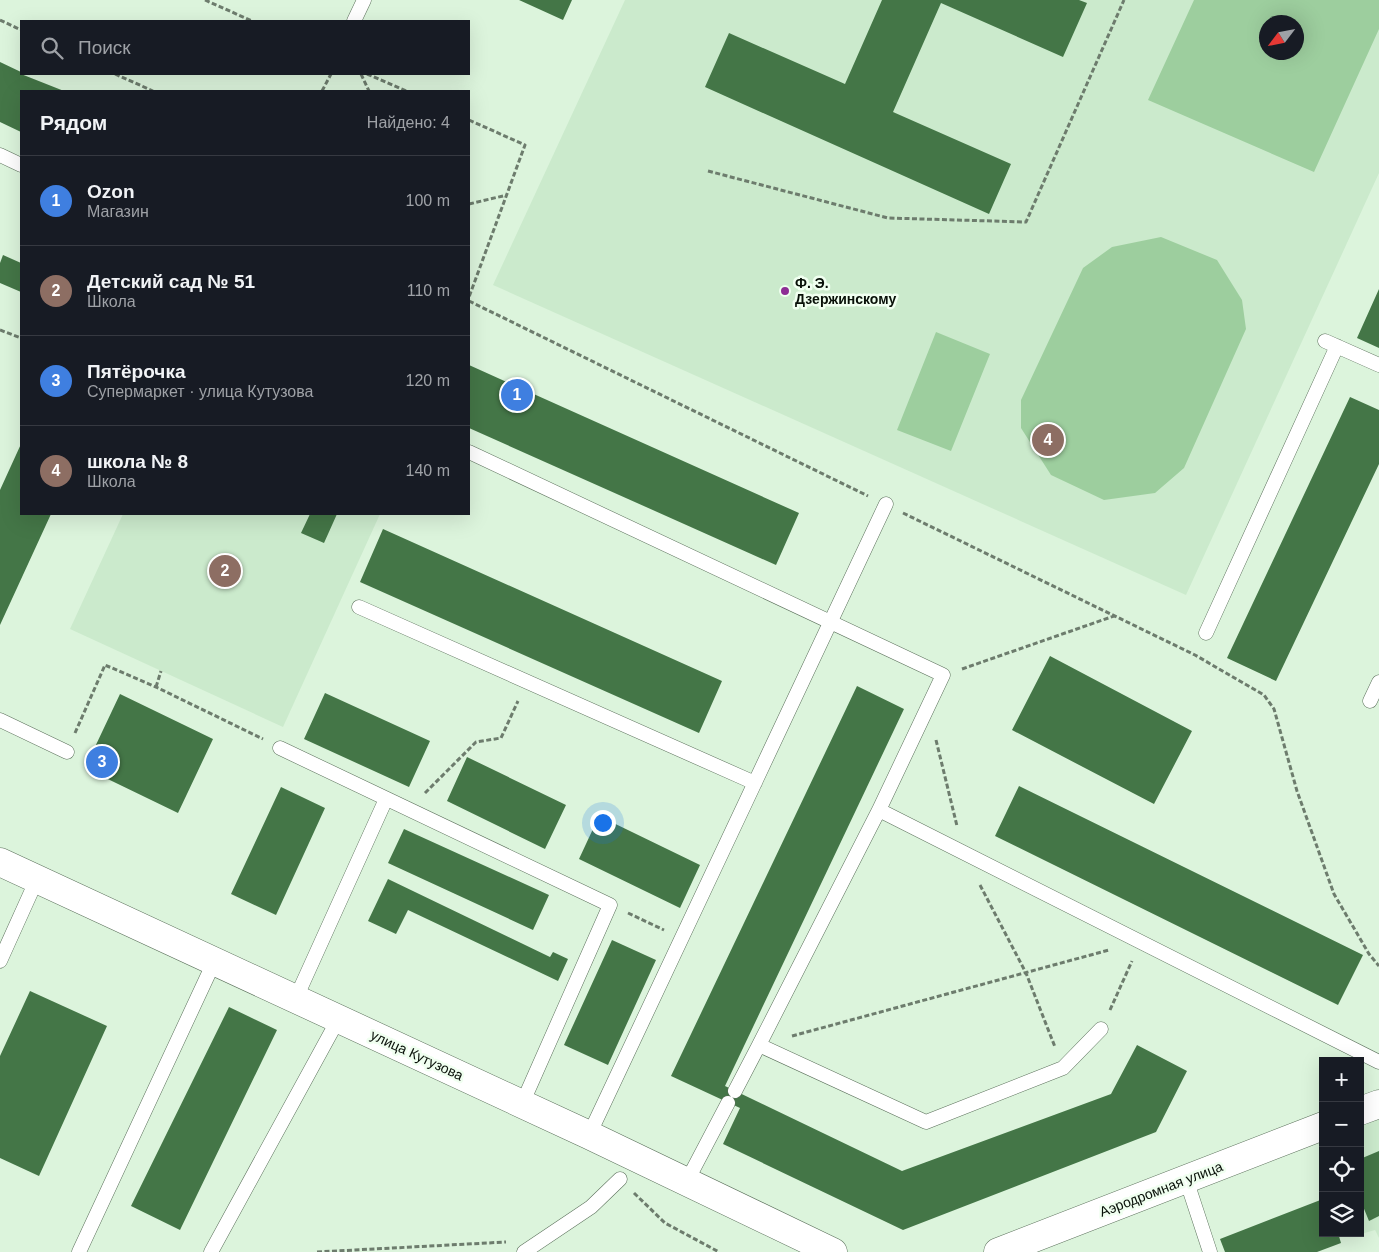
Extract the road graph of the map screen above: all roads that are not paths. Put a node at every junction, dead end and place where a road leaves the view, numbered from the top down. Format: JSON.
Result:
{"nodes":[{"id":1,"x":364,"y":0,"type":"edge"},
{"id":2,"x":354,"y":20,"type":"edge"},
{"id":3,"x":0,"y":155,"type":"edge"},
{"id":4,"x":20,"y":165,"type":"edge"},
{"id":5,"x":1379,"y":365,"type":"edge"},
{"id":6,"x":470,"y":452,"type":"edge"},
{"id":7,"x":886,"y":504,"type":"road end"},
{"id":8,"x":360,"y":607,"type":"dead end"},
{"id":9,"x":831,"y":621,"type":"junction"},
{"id":10,"x":1206,"y":633,"type":"dead end"},
{"id":11,"x":1379,"y":682,"type":"edge"},
{"id":12,"x":1370,"y":701,"type":"dead end"},
{"id":13,"x":0,"y":720,"type":"edge"},
{"id":14,"x":280,"y":748,"type":"road end"},
{"id":15,"x":67,"y":752,"type":"road end"},
{"id":16,"x":756,"y":783,"type":"junction"},
{"id":17,"x":386,"y":799,"type":"junction"},
{"id":18,"x":879,"y":810,"type":"junction"},
{"id":19,"x":0,"y":862,"type":"edge"},
{"id":20,"x":38,"y":878,"type":"junction"},
{"id":21,"x":215,"y":960,"type":"junction"},
{"id":22,"x":0,"y":961,"type":"edge"},
{"id":23,"x":296,"y":998,"type":"junction"},
{"id":24,"x":340,"y":1018,"type":"junction"},
{"id":25,"x":1101,"y":1029,"type":"road end"},
{"id":26,"x":759,"y":1044,"type":"junction"},
{"id":27,"x":1379,"y":1062,"type":"edge"},
{"id":28,"x":522,"y":1104,"type":"junction"},
{"id":29,"x":1379,"y":1104,"type":"edge"},
{"id":30,"x":1364,"y":1110,"type":"edge"},
{"id":31,"x":1319,"y":1128,"type":"edge"},
{"id":32,"x":589,"y":1135,"type":"junction"},
{"id":33,"x":620,"y":1179,"type":"road end"},
{"id":34,"x":1186,"y":1179,"type":"junction"},
{"id":35,"x":686,"y":1183,"type":"junction"},
{"id":36,"x":79,"y":1252,"type":"edge"},
{"id":37,"x":211,"y":1252,"type":"edge"},
{"id":38,"x":524,"y":1252,"type":"edge"},
{"id":39,"x":832,"y":1252,"type":"edge"},
{"id":40,"x":998,"y":1252,"type":"edge"},
{"id":41,"x":1210,"y":1252,"type":"edge"}],
"edges":[{"from":1,"to":2,"type":"lane"},
{"from":3,"to":4,"type":"lane"},
{"from":5,"to":10,"type":"lane"},
{"from":6,"to":9,"type":"lane"},
{"from":7,"to":9,"type":"lane"},
{"from":8,"to":16,"type":"lane"},
{"from":9,"to":16,"type":"lane"},
{"from":9,"to":18,"type":"lane"},
{"from":11,"to":12,"type":"lane"},
{"from":13,"to":15,"type":"lane"},
{"from":14,"to":17,"type":"lane"},
{"from":16,"to":32,"type":"lane"},
{"from":17,"to":23,"type":"lane"},
{"from":17,"to":28,"type":"lane"},
{"from":18,"to":26,"type":"lane"},
{"from":18,"to":27,"type":"lane"},
{"from":19,"to":20,"type":"street","name":"улица Кутузова"},
{"from":20,"to":21,"type":"street","name":"улица Кутузова"},
{"from":20,"to":22,"type":"lane"},
{"from":21,"to":23,"type":"street","name":"улица Кутузова"},
{"from":21,"to":36,"type":"lane"},
{"from":23,"to":24,"type":"street","name":"улица Кутузова"},
{"from":24,"to":28,"type":"street","name":"улица Кутузова"},
{"from":24,"to":37,"type":"lane"},
{"from":25,"to":26,"type":"lane"},
{"from":26,"to":35,"type":"lane"},
{"from":28,"to":32,"type":"street","name":"улица Кутузова"},
{"from":29,"to":30,"type":"street"},
{"from":31,"to":34,"type":"street","name":"Аэродромная улица"},
{"from":32,"to":35,"type":"street","name":"улица Кутузова"},
{"from":33,"to":38,"type":"lane"},
{"from":34,"to":40,"type":"street","name":"Аэродромная улица"},
{"from":34,"to":41,"type":"lane"},
{"from":35,"to":39,"type":"street","name":"улица Кутузова"}]}
